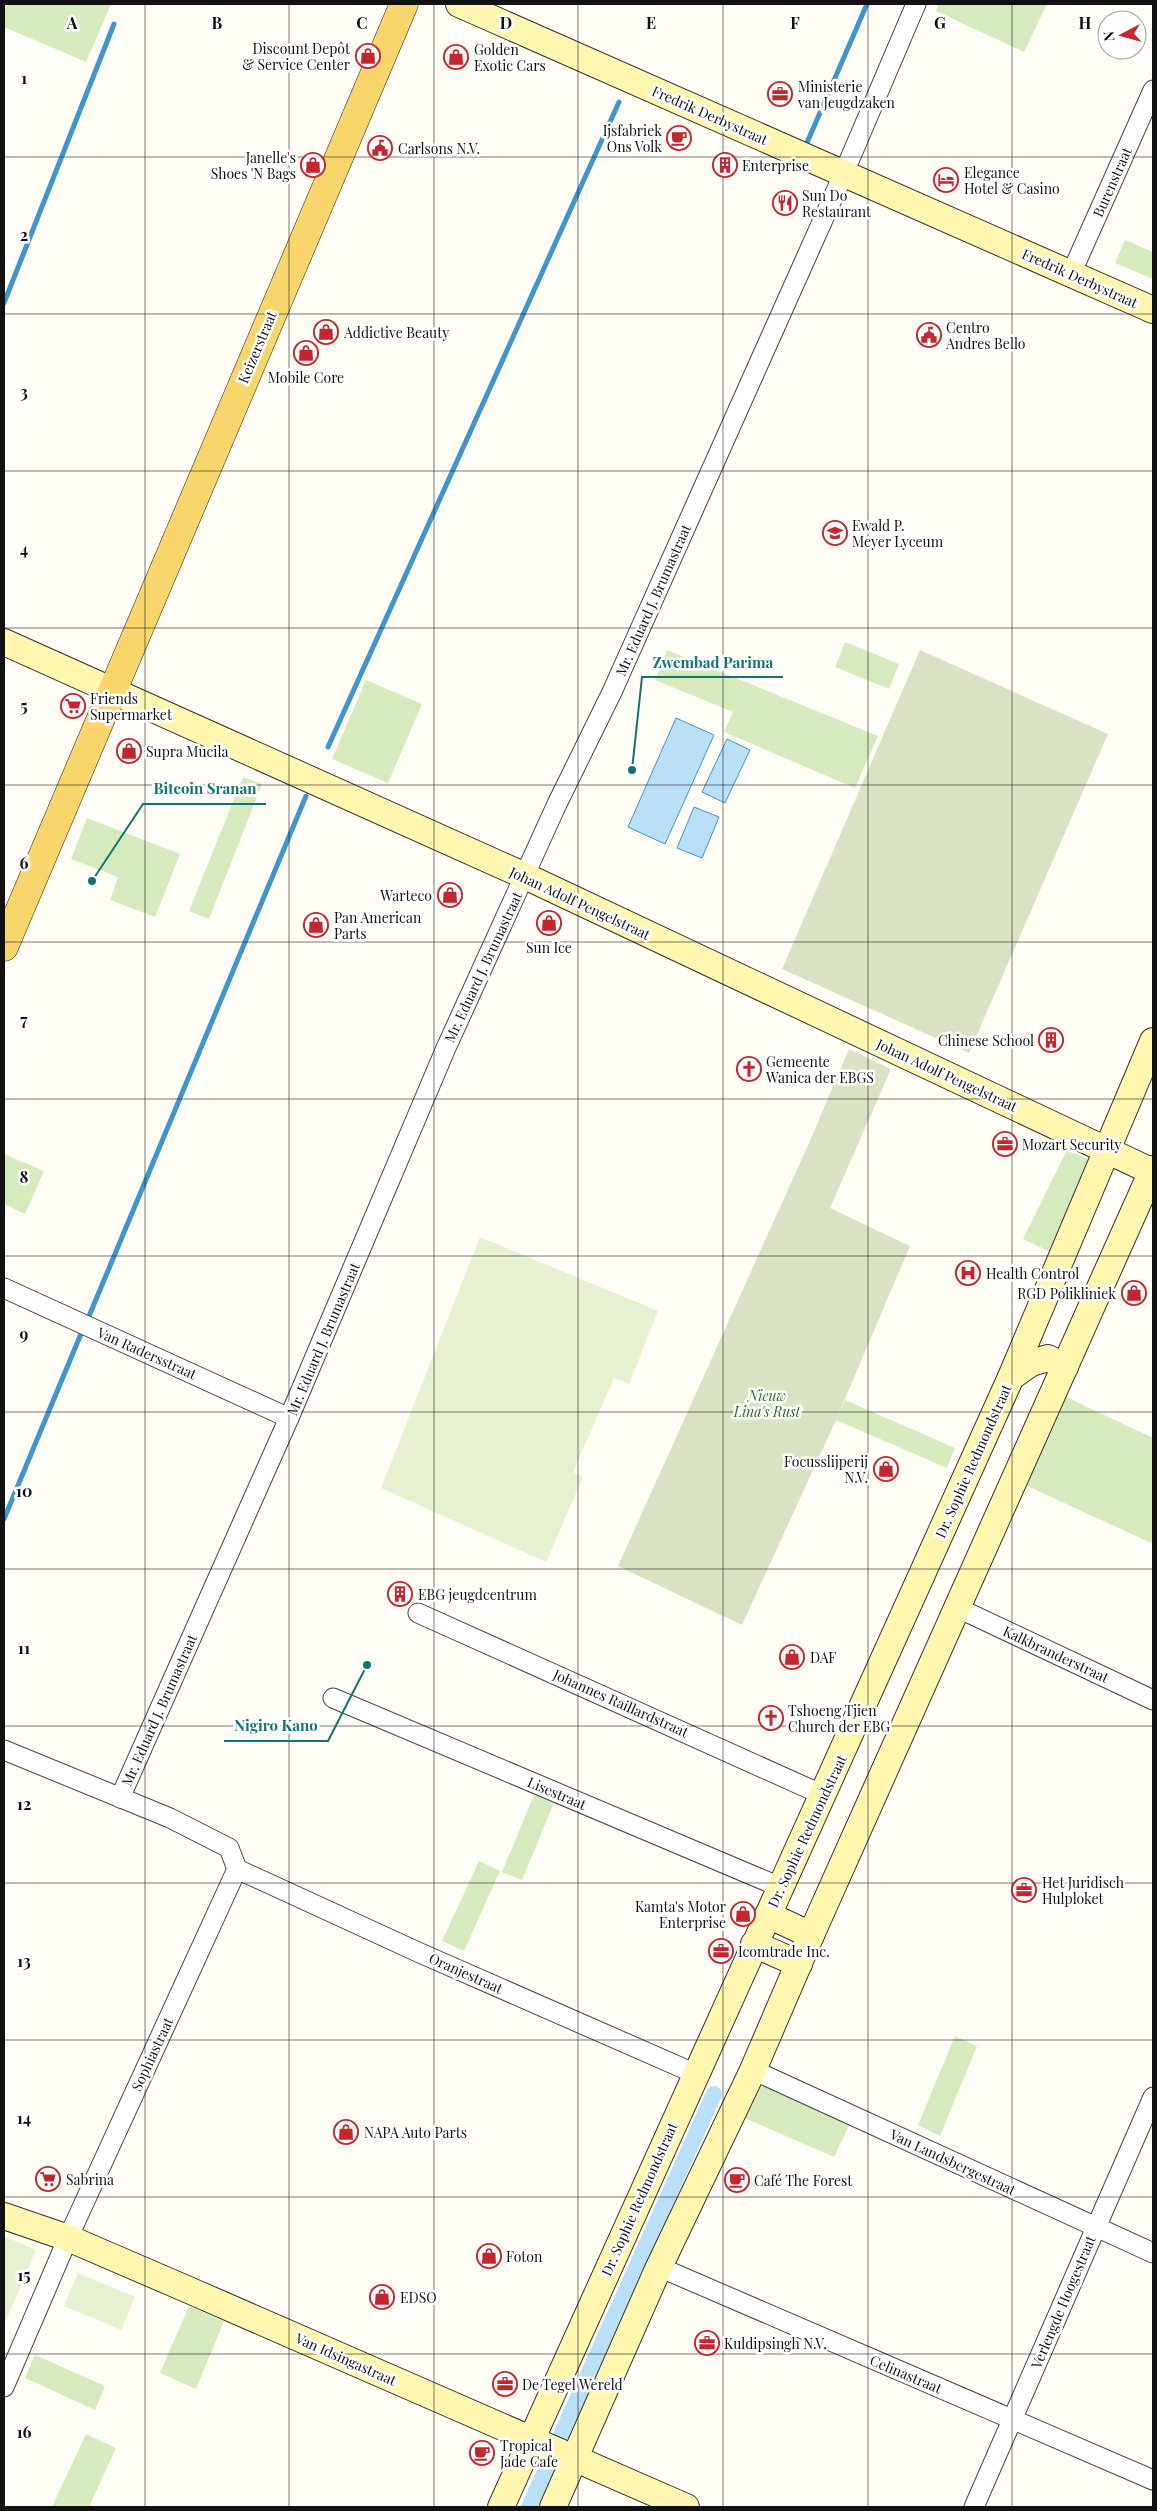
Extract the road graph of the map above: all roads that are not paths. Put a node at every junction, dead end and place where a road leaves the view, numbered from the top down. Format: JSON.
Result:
{"nodes":[{"id":1,"x":404,"y":4,"type":"edge"},
{"id":2,"x":459,"y":4,"type":"edge"},
{"id":3,"x":916,"y":4,"type":"edge"},
{"id":4,"x":1153,"y":90,"type":"edge"},
{"id":5,"x":843,"y":175,"type":"junction"},
{"id":6,"x":1071,"y":274,"type":"junction"},
{"id":7,"x":1153,"y":310,"type":"edge"},
{"id":8,"x":4,"y":642,"type":"edge"},
{"id":9,"x":111,"y":690,"type":"junction"},
{"id":10,"x":525,"y":876,"type":"junction"},
{"id":11,"x":4,"y":947,"type":"edge"},
{"id":12,"x":1153,"y":1041,"type":"edge"},
{"id":13,"x":1107,"y":1149,"type":"junction"},
{"id":14,"x":1153,"y":1171,"type":"edge"},
{"id":15,"x":4,"y":1288,"type":"edge"},
{"id":16,"x":1065,"y":1367,"type":"junction"},
{"id":17,"x":1011,"y":1377,"type":"junction"},
{"id":18,"x":290,"y":1418,"type":"junction"},
{"id":19,"x":958,"y":1608,"type":"junction"},
{"id":20,"x":418,"y":1613,"type":"dead end"},
{"id":21,"x":333,"y":1698,"type":"dead end"},
{"id":22,"x":1153,"y":1700,"type":"edge"},
{"id":23,"x":4,"y":1750,"type":"edge"},
{"id":24,"x":823,"y":1795,"type":"junction"},
{"id":25,"x":120,"y":1798,"type":"junction"},
{"id":26,"x":237,"y":1869,"type":"junction"},
{"id":27,"x":780,"y":1887,"type":"junction"},
{"id":28,"x":768,"y":1915,"type":"junction"},
{"id":29,"x":811,"y":1935,"type":"junction"},
{"id":30,"x":754,"y":1944,"type":"junction"},
{"id":31,"x":798,"y":1964,"type":"junction"},
{"id":32,"x":753,"y":2070,"type":"junction"},
{"id":33,"x":696,"y":2074,"type":"junction"},
{"id":34,"x":1153,"y":2097,"type":"edge"},
{"id":35,"x":4,"y":2216,"type":"edge"},
{"id":36,"x":1095,"y":2228,"type":"junction"},
{"id":37,"x":68,"y":2238,"type":"junction"},
{"id":38,"x":1153,"y":2253,"type":"edge"},
{"id":39,"x":659,"y":2267,"type":"junction"},
{"id":40,"x":4,"y":2387,"type":"edge"},
{"id":41,"x":1012,"y":2420,"type":"junction"},
{"id":42,"x":530,"y":2440,"type":"junction"},
{"id":43,"x":575,"y":2457,"type":"junction"},
{"id":44,"x":1153,"y":2480,"type":"edge"},
{"id":45,"x":500,"y":2507,"type":"edge"},
{"id":46,"x":553,"y":2507,"type":"edge"},
{"id":47,"x":686,"y":2507,"type":"edge"},
{"id":48,"x":974,"y":2507,"type":"edge"}],
"edges":[{"from":1,"to":9,"type":"main road","name":"Keizerstraat"},
{"from":2,"to":5,"type":"street","name":"Fredrik Derbystraat"},
{"from":3,"to":5,"type":"street","name":"Mr. Eduard J. Brumastraat"},
{"from":4,"to":6,"type":"street","name":"Burenstraat"},
{"from":5,"to":6,"type":"street","name":"Fredrik Derbystraat"},
{"from":5,"to":10,"type":"street","name":"Mr. Eduard J. Brumastraat"},
{"from":6,"to":7,"type":"street","name":"Fredrik Derbystraat"},
{"from":8,"to":9,"type":"street","name":"Johan Adolf Pengelstraat"},
{"from":9,"to":10,"type":"street","name":"Johan Adolf Pengelstraat"},
{"from":9,"to":11,"type":"main road","name":"Keizerstraat"},
{"from":10,"to":13,"type":"street","name":"Johan Adolf Pengelstraat"},
{"from":10,"to":18,"type":"street","name":"Mr. Eduard J. Brumastraat"},
{"from":12,"to":13,"type":"street","name":"Dr. Sophie Redmondstraat"},
{"from":13,"to":14,"type":"street","name":"Johan Adolf Pengelstraat"},
{"from":13,"to":17,"type":"street","name":"Dr. Sophie Redmondstraat"},
{"from":14,"to":16,"type":"street"},
{"from":15,"to":18,"type":"street","name":"Van Radersstraat"},
{"from":16,"to":17,"type":"street"},
{"from":16,"to":19,"type":"street"},
{"from":17,"to":24,"type":"street","name":"Dr. Sophie Redmondstraat"},
{"from":18,"to":25,"type":"street","name":"Mr. Eduard J. Brumastraat"},
{"from":19,"to":22,"type":"street","name":"Kalkbranderstraat"},
{"from":19,"to":29,"type":"street"},
{"from":20,"to":24,"type":"street","name":"Johannes Raillardstraat"},
{"from":21,"to":27,"type":"street","name":"Lisestraat"},
{"from":23,"to":25,"type":"street"},
{"from":24,"to":27,"type":"street","name":"Dr. Sophie Redmondstraat"},
{"from":25,"to":26,"type":"street"},
{"from":26,"to":33,"type":"street","name":"Oranjestraat"},
{"from":26,"to":37,"type":"street","name":"Sophiastraat"},
{"from":27,"to":28,"type":"street","name":"Dr. Sophie Redmondstraat"},
{"from":28,"to":29,"type":"street"},
{"from":28,"to":30,"type":"street","name":"Dr. Sophie Redmondstraat"},
{"from":29,"to":31,"type":"street"},
{"from":30,"to":31,"type":"street"},
{"from":30,"to":33,"type":"street","name":"Dr. Sophie Redmondstraat"},
{"from":31,"to":32,"type":"street"},
{"from":32,"to":36,"type":"street","name":"Van Landsbergestraat"},
{"from":32,"to":39,"type":"street"},
{"from":33,"to":42,"type":"street","name":"Dr. Sophie Redmondstraat"},
{"from":34,"to":36,"type":"street","name":"Verlengde Hoogestraat"},
{"from":35,"to":37,"type":"street","name":"Van Idsingastraat"},
{"from":36,"to":38,"type":"street","name":"Van Landsbergestraat"},
{"from":36,"to":41,"type":"street","name":"Verlengde Hoogestraat"},
{"from":37,"to":40,"type":"street","name":"Sophiastraat"},
{"from":37,"to":42,"type":"street","name":"Van Idsingastraat"},
{"from":39,"to":41,"type":"street","name":"Celinastraat"},
{"from":39,"to":43,"type":"street"},
{"from":41,"to":44,"type":"street","name":"Celinastraat"},
{"from":41,"to":48,"type":"street","name":"Verlengde Hoogestraat"},
{"from":42,"to":43,"type":"street","name":"Van Idsingastraat"},
{"from":42,"to":45,"type":"street","name":"Dr. Sophie Redmondstraat"},
{"from":43,"to":46,"type":"street"},
{"from":43,"to":47,"type":"street","name":"Van Idsingastraat"}]}
